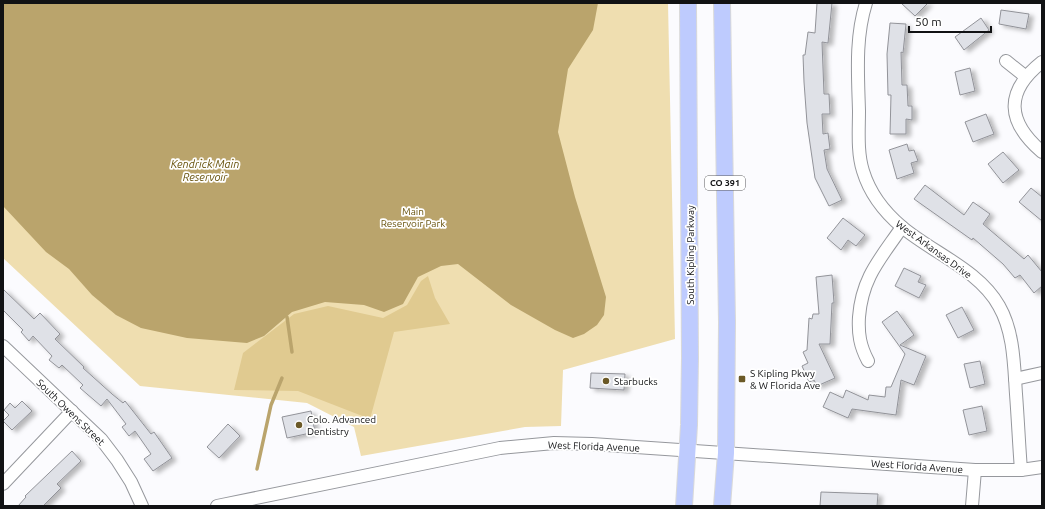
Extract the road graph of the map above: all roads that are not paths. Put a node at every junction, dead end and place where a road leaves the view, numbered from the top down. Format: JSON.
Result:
{"nodes":[{"id":1,"x":688,"y":3,"type":"edge"},
{"id":2,"x":722,"y":3,"type":"edge"},
{"id":3,"x":866,"y":3,"type":"edge"},
{"id":4,"x":1006,"y":61,"type":"dead end"},
{"id":5,"x":1042,"y":62,"type":"edge"},
{"id":6,"x":1026,"y":77,"type":"junction"},
{"id":7,"x":1042,"y":152,"type":"edge"},
{"id":8,"x":902,"y":227,"type":"junction"},
{"id":9,"x":3,"y":346,"type":"edge"},
{"id":10,"x":868,"y":361,"type":"dead end"},
{"id":11,"x":1042,"y":373,"type":"edge"},
{"id":12,"x":1015,"y":379,"type":"junction"},
{"id":13,"x":72,"y":411,"type":"junction"},
{"id":14,"x":688,"y":450,"type":"junction"},
{"id":15,"x":726,"y":453,"type":"junction"},
{"id":16,"x":1042,"y":467,"type":"edge"},
{"id":17,"x":975,"y":470,"type":"junction"},
{"id":18,"x":1021,"y":470,"type":"junction"},
{"id":19,"x":3,"y":484,"type":"edge"},
{"id":20,"x":256,"y":502,"type":"edge"},
{"id":21,"x":142,"y":506,"type":"edge"},
{"id":22,"x":217,"y":506,"type":"edge"},
{"id":23,"x":684,"y":506,"type":"edge"},
{"id":24,"x":722,"y":506,"type":"edge"},
{"id":25,"x":972,"y":506,"type":"edge"}],
"edges":[{"from":1,"to":14,"type":"main road","name":"South Kipling Parkway"},
{"from":2,"to":15,"type":"main road","number":"CO 391"},
{"from":3,"to":8,"type":"street","name":"West Arkansas Drive"},
{"from":4,"to":6,"type":"street"},
{"from":5,"to":6,"type":"street"},
{"from":6,"to":7,"type":"street"},
{"from":8,"to":10,"type":"street"},
{"from":8,"to":12,"type":"street","name":"West Arkansas Drive"},
{"from":9,"to":13,"type":"street","name":"South Owens Street"},
{"from":11,"to":12,"type":"street"},
{"from":12,"to":18,"type":"street","name":"West Arkansas Drive"},
{"from":13,"to":19,"type":"street"},
{"from":13,"to":21,"type":"street","name":"South Owens Street"},
{"from":14,"to":15,"type":"street","name":"West Florida Avenue"},
{"from":14,"to":20,"type":"street","name":"West Florida Avenue"},
{"from":14,"to":23,"type":"main road","name":"South Kipling Parkway"},
{"from":15,"to":17,"type":"street","name":"West Florida Avenue"},
{"from":15,"to":24,"type":"main road","number":"CO 391"},
{"from":16,"to":18,"type":"street","name":"West Florida Avenue"},
{"from":17,"to":18,"type":"street","name":"West Florida Avenue"},
{"from":17,"to":25,"type":"street","name":"West Florida Avenue"},
{"from":20,"to":22,"type":"street","name":"West Florida Avenue"}]}
